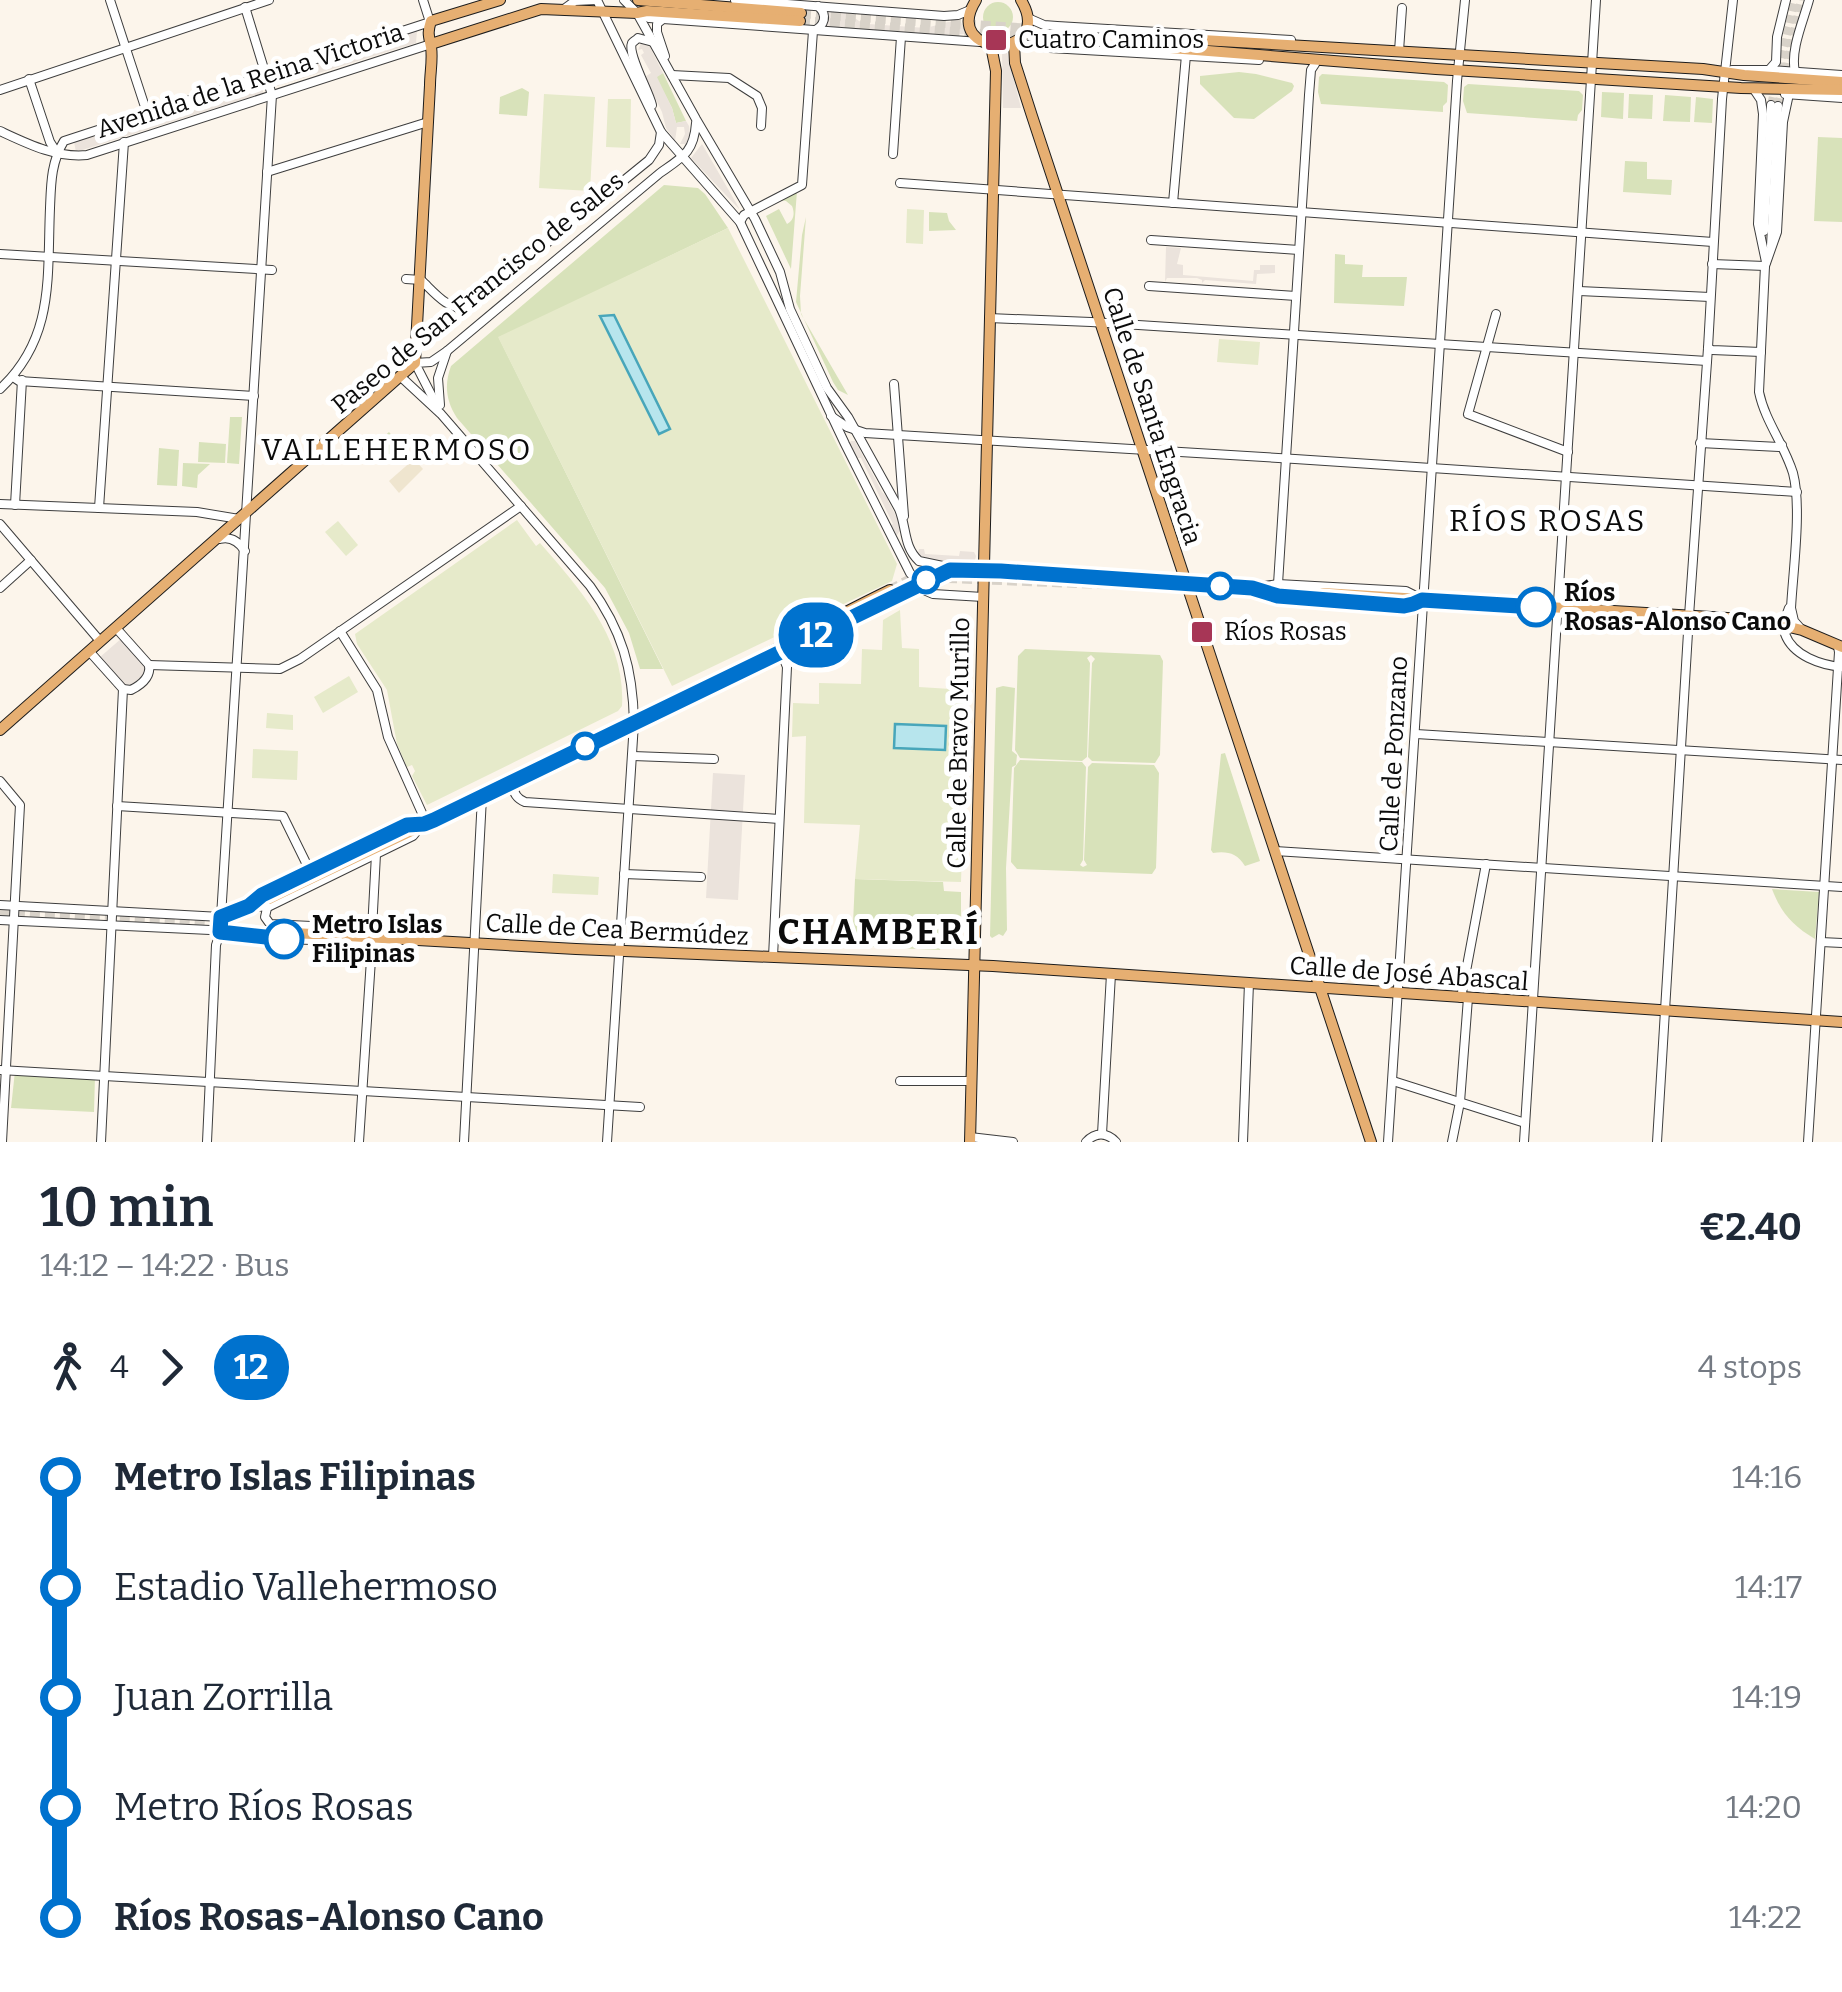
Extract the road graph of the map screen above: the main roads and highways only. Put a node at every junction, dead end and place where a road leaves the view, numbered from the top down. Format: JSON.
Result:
{"nodes":[{"id":1,"x":500,"y":0,"type":"edge"},
{"id":2,"x":638,"y":0,"type":"edge"},
{"id":3,"x":1023,"y":1,"type":"edge"},
{"id":4,"x":598,"y":4,"type":"edge"},
{"id":5,"x":973,"y":5,"type":"edge"},
{"id":6,"x":1014,"y":42,"type":"junction"},
{"id":7,"x":433,"y":43,"type":"junction"},
{"id":8,"x":986,"y":44,"type":"junction"},
{"id":9,"x":1842,"y":79,"type":"edge"},
{"id":10,"x":1842,"y":90,"type":"edge"},
{"id":11,"x":890,"y":590,"type":"tunnel mouth"},
{"id":12,"x":1322,"y":593,"type":"tunnel mouth"},
{"id":13,"x":1840,"y":647,"type":"edge"},
{"id":14,"x":0,"y":730,"type":"edge"},
{"id":15,"x":268,"y":904,"type":"tunnel mouth"},
{"id":16,"x":294,"y":933,"type":"tunnel mouth"},
{"id":17,"x":974,"y":966,"type":"junction"},
{"id":18,"x":1320,"y":988,"type":"junction"},
{"id":19,"x":1842,"y":1022,"type":"edge"},
{"id":20,"x":970,"y":1140,"type":"edge"},
{"id":21,"x":1371,"y":1142,"type":"edge"}],
"edges":[{"from":1,"to":7,"type":"main road","name":"Avenida de la Reina Victoria"},
{"from":2,"to":4,"type":"main road","name":"Avenida de la Reina Victoria"},
{"from":3,"to":6,"type":"main road"},
{"from":4,"to":7,"type":"main road","name":"Avenida de la Reina Victoria"},
{"from":5,"to":8,"type":"main road","name":"Calle de Bravo Murillo"},
{"from":6,"to":8,"type":"main road"},
{"from":6,"to":18,"type":"main road","name":"Calle de Santa Engracia"},
{"from":7,"to":14,"type":"main road","name":"Paseo de San Francisco de Sales"},
{"from":8,"to":17,"type":"main road","name":"Calle de Bravo Murillo"},
{"from":9,"to":10,"type":"main road"},
{"from":11,"to":15,"type":"main road"},
{"from":12,"to":13,"type":"main road"},
{"from":16,"to":17,"type":"main road","name":"Calle de Cea Bermúdez"},
{"from":17,"to":18,"type":"main road","name":"Calle de José Abascal"},
{"from":17,"to":20,"type":"main road","name":"Calle de Bravo Murillo"},
{"from":18,"to":19,"type":"main road","name":"Calle de José Abascal"},
{"from":18,"to":21,"type":"main road","name":"Calle de Santa Engracia"}]}
